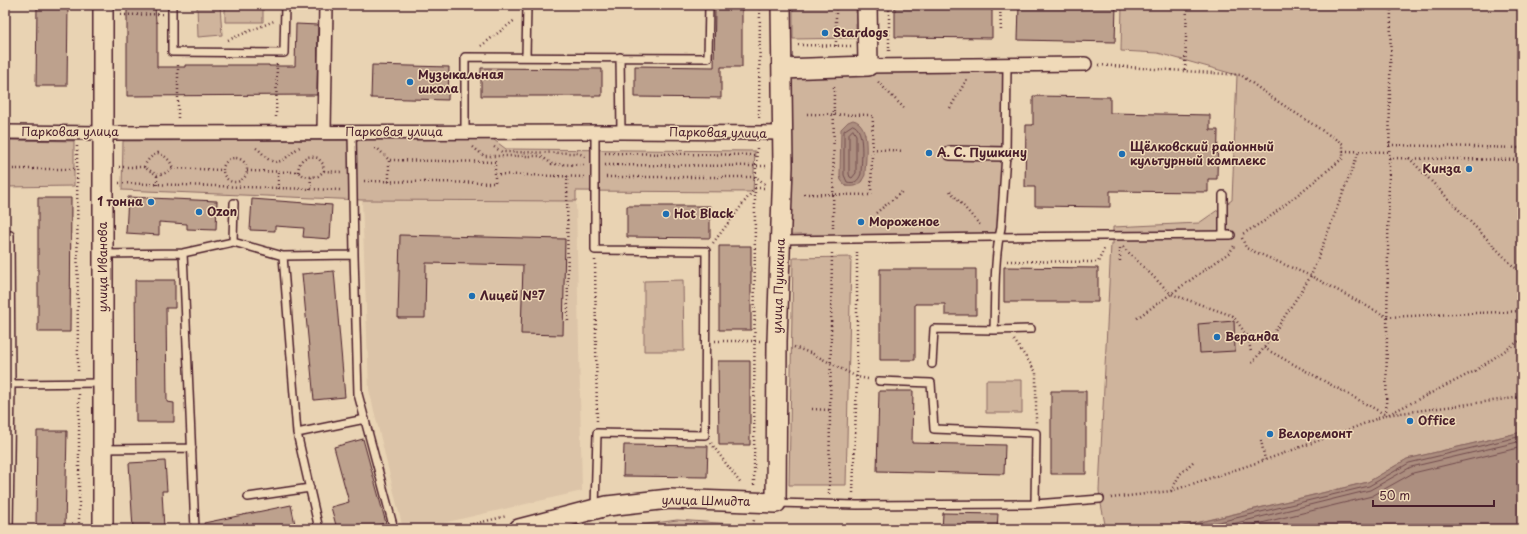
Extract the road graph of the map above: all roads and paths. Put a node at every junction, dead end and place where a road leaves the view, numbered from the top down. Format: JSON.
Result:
{"nodes":[{"id":1,"x":172,"y":5,"type":"edge"},
{"id":2,"x":285,"y":5,"type":"edge"},
{"id":3,"x":326,"y":5,"type":"edge"},
{"id":4,"x":709,"y":5,"type":"edge"},
{"id":5,"x":760,"y":5,"type":"edge"},
{"id":6,"x":781,"y":5,"type":"edge"},
{"id":7,"x":836,"y":5,"type":"edge"},
{"id":8,"x":867,"y":5,"type":"edge"},
{"id":9,"x":889,"y":5,"type":"edge"},
{"id":10,"x":1000,"y":5,"type":"edge"},
{"id":11,"x":1188,"y":5,"type":"edge"},
{"id":12,"x":1391,"y":5,"type":"edge"},
{"id":13,"x":527,"y":8,"type":"edge"},
{"id":14,"x":108,"y":10,"type":"edge"},
{"id":15,"x":172,"y":14,"type":"junction"},
{"id":16,"x":285,"y":17,"type":"junction"},
{"id":17,"x":1001,"y":32,"type":"dead end"},
{"id":18,"x":224,"y":42,"type":"dead end"},
{"id":19,"x":781,"y":45,"type":"junction"},
{"id":20,"x":836,"y":45,"type":"junction"},
{"id":21,"x":867,"y":46,"type":"junction"},
{"id":22,"x":178,"y":52,"type":"junction"},
{"id":23,"x":277,"y":53,"type":"junction"},
{"id":24,"x":465,"y":57,"type":"junction"},
{"id":25,"x":526,"y":57,"type":"junction"},
{"id":26,"x":620,"y":57,"type":"junction"},
{"id":27,"x":1085,"y":64,"type":"joint"},
{"id":28,"x":986,"y":65,"type":"junction"},
{"id":29,"x":1007,"y":65,"type":"junction"},
{"id":30,"x":868,"y":66,"type":"junction"},
{"id":31,"x":889,"y":66,"type":"junction"},
{"id":32,"x":782,"y":69,"type":"junction"},
{"id":33,"x":1185,"y":70,"type":"junction"},
{"id":34,"x":834,"y":79,"type":"dead end"},
{"id":35,"x":878,"y":82,"type":"dead end"},
{"id":36,"x":904,"y":108,"type":"dead end"},
{"id":37,"x":950,"y":108,"type":"dead end"},
{"id":38,"x":805,"y":114,"type":"dead end"},
{"id":39,"x":834,"y":114,"type":"junction"},
{"id":40,"x":276,"y":117,"type":"dead end"},
{"id":41,"x":178,"y":118,"type":"dead end"},
{"id":42,"x":759,"y":121,"type":"dead end"},
{"id":43,"x":5,"y":132,"type":"edge"},
{"id":44,"x":324,"y":132,"type":"junction"},
{"id":45,"x":352,"y":132,"type":"junction"},
{"id":46,"x":595,"y":132,"type":"junction"},
{"id":47,"x":621,"y":132,"type":"junction"},
{"id":48,"x":103,"y":133,"type":"junction"},
{"id":49,"x":783,"y":134,"type":"junction"},
{"id":50,"x":467,"y":137,"type":"junction"},
{"id":51,"x":77,"y":144,"type":"dead end"},
{"id":52,"x":1390,"y":145,"type":"junction"},
{"id":53,"x":304,"y":146,"type":"dead end"},
{"id":54,"x":255,"y":147,"type":"dead end"},
{"id":55,"x":352,"y":148,"type":"junction"},
{"id":56,"x":757,"y":148,"type":"dead end"},
{"id":57,"x":1522,"y":148,"type":"edge"},
{"id":58,"x":872,"y":149,"type":"junction"},
{"id":59,"x":903,"y":151,"type":"dead end"},
{"id":60,"x":1343,"y":151,"type":"junction"},
{"id":61,"x":1359,"y":151,"type":"junction"},
{"id":62,"x":1389,"y":152,"type":"junction"},
{"id":63,"x":595,"y":153,"type":"junction"},
{"id":64,"x":950,"y":153,"type":"dead end"},
{"id":65,"x":1006,"y":154,"type":"junction"},
{"id":66,"x":757,"y":155,"type":"junction"},
{"id":67,"x":1389,"y":158,"type":"junction"},
{"id":68,"x":1409,"y":158,"type":"junction"},
{"id":69,"x":389,"y":160,"type":"junction"},
{"id":70,"x":1522,"y":160,"type":"edge"},
{"id":71,"x":594,"y":165,"type":"junction"},
{"id":72,"x":756,"y":166,"type":"junction"},
{"id":73,"x":116,"y":167,"type":"dead end"},
{"id":74,"x":144,"y":167,"type":"junction"},
{"id":75,"x":173,"y":168,"type":"junction"},
{"id":76,"x":5,"y":169,"type":"edge"},
{"id":77,"x":77,"y":169,"type":"junction"},
{"id":78,"x":223,"y":170,"type":"junction"},
{"id":79,"x":247,"y":171,"type":"junction"},
{"id":80,"x":324,"y":171,"type":"junction"},
{"id":81,"x":278,"y":172,"type":"junction"},
{"id":82,"x":298,"y":172,"type":"junction"},
{"id":83,"x":352,"y":172,"type":"junction"},
{"id":84,"x":495,"y":174,"type":"junction"},
{"id":85,"x":157,"y":175,"type":"junction"},
{"id":86,"x":567,"y":176,"type":"junction"},
{"id":87,"x":311,"y":177,"type":"junction"},
{"id":88,"x":594,"y":177,"type":"junction"},
{"id":89,"x":756,"y":177,"type":"junction"},
{"id":90,"x":352,"y":181,"type":"junction"},
{"id":91,"x":389,"y":182,"type":"junction"},
{"id":92,"x":116,"y":183,"type":"dead end"},
{"id":93,"x":157,"y":184,"type":"junction"},
{"id":94,"x":278,"y":188,"type":"junction"},
{"id":95,"x":755,"y":188,"type":"junction"},
{"id":96,"x":310,"y":190,"type":"junction"},
{"id":97,"x":352,"y":191,"type":"junction"},
{"id":98,"x":903,"y":191,"type":"dead end"},
{"id":99,"x":950,"y":191,"type":"dead end"},
{"id":100,"x":804,"y":194,"type":"dead end"},
{"id":101,"x":833,"y":194,"type":"junction"},
{"id":102,"x":1223,"y":194,"type":"dead end"},
{"id":103,"x":234,"y":203,"type":"dead end"},
{"id":104,"x":876,"y":213,"type":"dead end"},
{"id":105,"x":827,"y":228,"type":"dead end"},
{"id":106,"x":982,"y":228,"type":"dead end"},
{"id":107,"x":5,"y":234,"type":"edge"},
{"id":108,"x":1223,"y":235,"type":"junction"},
{"id":109,"x":1231,"y":235,"type":"joint"},
{"id":110,"x":1241,"y":235,"type":"junction"},
{"id":111,"x":999,"y":237,"type":"junction"},
{"id":112,"x":780,"y":240,"type":"junction"},
{"id":113,"x":232,"y":242,"type":"junction"},
{"id":114,"x":1120,"y":244,"type":"dead end"},
{"id":115,"x":595,"y":250,"type":"junction"},
{"id":116,"x":832,"y":250,"type":"dead end"},
{"id":117,"x":706,"y":251,"type":"junction"},
{"id":118,"x":857,"y":252,"type":"dead end"},
{"id":119,"x":183,"y":253,"type":"junction"},
{"id":120,"x":103,"y":254,"type":"junction"},
{"id":121,"x":283,"y":256,"type":"junction"},
{"id":122,"x":354,"y":256,"type":"junction"},
{"id":123,"x":997,"y":261,"type":"junction"},
{"id":124,"x":1098,"y":262,"type":"dead end"},
{"id":125,"x":1522,"y":274,"type":"edge"},
{"id":126,"x":1311,"y":276,"type":"junction"},
{"id":127,"x":1171,"y":294,"type":"junction"},
{"id":128,"x":1522,"y":312,"type":"edge"},
{"id":129,"x":1388,"y":317,"type":"junction"},
{"id":130,"x":1137,"y":318,"type":"dead end"},
{"id":131,"x":568,"y":322,"type":"dead end"},
{"id":132,"x":1031,"y":329,"type":"dead end"},
{"id":133,"x":994,"y":330,"type":"junction"},
{"id":134,"x":1007,"y":330,"type":"junction"},
{"id":135,"x":1522,"y":339,"type":"edge"},
{"id":136,"x":1264,"y":348,"type":"junction"},
{"id":137,"x":1251,"y":352,"type":"dead end"},
{"id":138,"x":1252,"y":362,"type":"dead end"},
{"id":139,"x":932,"y":364,"type":"dead end"},
{"id":140,"x":879,"y":381,"type":"dead end"},
{"id":141,"x":102,"y":383,"type":"junction"},
{"id":142,"x":11,"y":384,"type":"junction"},
{"id":143,"x":78,"y":384,"type":"junction"},
{"id":144,"x":1522,"y":397,"type":"edge"},
{"id":145,"x":812,"y":409,"type":"dead end"},
{"id":146,"x":831,"y":410,"type":"junction"},
{"id":147,"x":1386,"y":415,"type":"junction"},
{"id":148,"x":365,"y":419,"type":"junction"},
{"id":149,"x":297,"y":433,"type":"junction"},
{"id":150,"x":597,"y":433,"type":"junction"},
{"id":151,"x":1036,"y":433,"type":"junction"},
{"id":152,"x":705,"y":434,"type":"junction"},
{"id":153,"x":1261,"y":440,"type":"dead end"},
{"id":154,"x":192,"y":448,"type":"junction"},
{"id":155,"x":102,"y":449,"type":"junction"},
{"id":156,"x":1195,"y":460,"type":"dead end"},
{"id":157,"x":1265,"y":460,"type":"junction"},
{"id":158,"x":742,"y":485,"type":"dead end"},
{"id":159,"x":310,"y":488,"type":"junction"},
{"id":160,"x":1171,"y":491,"type":"junction"},
{"id":161,"x":836,"y":493,"type":"dead end"},
{"id":162,"x":848,"y":493,"type":"dead end"},
{"id":163,"x":248,"y":497,"type":"dead end"},
{"id":164,"x":1100,"y":499,"type":"joint"},
{"id":165,"x":754,"y":501,"type":"junction"},
{"id":166,"x":776,"y":503,"type":"junction"},
{"id":167,"x":1035,"y":504,"type":"junction"},
{"id":168,"x":595,"y":509,"type":"junction"},
{"id":169,"x":9,"y":529,"type":"edge"},
{"id":170,"x":79,"y":529,"type":"edge"},
{"id":171,"x":103,"y":529,"type":"edge"},
{"id":172,"x":195,"y":529,"type":"edge"},
{"id":173,"x":319,"y":529,"type":"edge"},
{"id":174,"x":394,"y":529,"type":"edge"},
{"id":175,"x":519,"y":529,"type":"edge"}],
"edges":[{"from":1,"to":15,"type":"lane"},
{"from":2,"to":16,"type":"lane"},
{"from":3,"to":44,"type":"street"},
{"from":4,"to":26,"type":"lane"},
{"from":5,"to":42,"type":"path"},
{"from":6,"to":19,"type":"street"},
{"from":7,"to":20,"type":"path"},
{"from":8,"to":21,"type":"street"},
{"from":9,"to":31,"type":"path"},
{"from":10,"to":17,"type":"path"},
{"from":11,"to":33,"type":"path"},
{"from":12,"to":52,"type":"path"},
{"from":13,"to":24,"type":"path"},
{"from":13,"to":25,"type":"lane"},
{"from":14,"to":15,"type":"path"},
{"from":14,"to":48,"type":"street","name":"улица Иванова"},
{"from":15,"to":22,"type":"lane"},
{"from":16,"to":18,"type":"path"},
{"from":16,"to":23,"type":"lane"},
{"from":19,"to":20,"type":"path"},
{"from":19,"to":32,"type":"street","name":"улица Пушкина"},
{"from":20,"to":21,"type":"path"},
{"from":21,"to":30,"type":"street"},
{"from":22,"to":23,"type":"lane"},
{"from":22,"to":41,"type":"path"},
{"from":23,"to":40,"type":"path"},
{"from":24,"to":25,"type":"lane"},
{"from":24,"to":50,"type":"lane"},
{"from":25,"to":26,"type":"lane"},
{"from":26,"to":47,"type":"lane"},
{"from":27,"to":29,"type":"street"},
{"from":27,"to":33,"type":"path"},
{"from":28,"to":29,"type":"street"},
{"from":28,"to":31,"type":"street"},
{"from":28,"to":37,"type":"path"},
{"from":29,"to":65,"type":"lane"},
{"from":30,"to":31,"type":"street"},
{"from":30,"to":32,"type":"street"},
{"from":32,"to":49,"type":"street","name":"улица Пушкина"},
{"from":33,"to":60,"type":"path"},
{"from":34,"to":39,"type":"path"},
{"from":35,"to":36,"type":"path"},
{"from":38,"to":39,"type":"path"},
{"from":39,"to":58,"type":"path"},
{"from":39,"to":101,"type":"path"},
{"from":43,"to":48,"type":"street","name":"Парковая улица"},
{"from":44,"to":45,"type":"street","name":"Парковая улица"},
{"from":44,"to":48,"type":"street","name":"Парковая улица"},
{"from":45,"to":50,"type":"street","name":"Парковая улица"},
{"from":45,"to":55,"type":"lane"},
{"from":46,"to":47,"type":"street","name":"Парковая улица"},
{"from":46,"to":50,"type":"street","name":"Парковая улица"},
{"from":46,"to":63,"type":"lane"},
{"from":47,"to":49,"type":"street","name":"Парковая улица"},
{"from":48,"to":120,"type":"street","name":"улица Иванова"},
{"from":49,"to":112,"type":"street","name":"улица Пушкина"},
{"from":50,"to":71,"type":"path"},
{"from":51,"to":77,"type":"path"},
{"from":52,"to":57,"type":"path"},
{"from":52,"to":62,"type":"path"},
{"from":53,"to":54,"type":"path"},
{"from":55,"to":69,"type":"path"},
{"from":55,"to":83,"type":"lane"},
{"from":56,"to":66,"type":"path"},
{"from":58,"to":59,"type":"path"},
{"from":58,"to":101,"type":"path"},
{"from":60,"to":61,"type":"path"},
{"from":60,"to":110,"type":"path"},
{"from":61,"to":62,"type":"path"},
{"from":61,"to":126,"type":"path"},
{"from":62,"to":67,"type":"path"},
{"from":63,"to":66,"type":"path"},
{"from":63,"to":71,"type":"lane"},
{"from":64,"to":65,"type":"street"},
{"from":65,"to":111,"type":"lane"},
{"from":66,"to":72,"type":"path"},
{"from":67,"to":68,"type":"path"},
{"from":67,"to":129,"type":"path"},
{"from":68,"to":70,"type":"path"},
{"from":68,"to":125,"type":"path"},
{"from":69,"to":84,"type":"path"},
{"from":69,"to":91,"type":"path"},
{"from":71,"to":72,"type":"path"},
{"from":71,"to":88,"type":"lane"},
{"from":72,"to":89,"type":"path"},
{"from":73,"to":74,"type":"path"},
{"from":74,"to":75,"type":"path"},
{"from":74,"to":85,"type":"path"},
{"from":75,"to":78,"type":"path"},
{"from":75,"to":85,"type":"path"},
{"from":76,"to":77,"type":"path"},
{"from":77,"to":143,"type":"path"},
{"from":78,"to":79,"type":"path"},
{"from":78,"to":79,"type":"path"},
{"from":79,"to":81,"type":"path"},
{"from":80,"to":82,"type":"path"},
{"from":80,"to":83,"type":"path"},
{"from":80,"to":87,"type":"path"},
{"from":81,"to":82,"type":"path"},
{"from":81,"to":94,"type":"path"},
{"from":82,"to":87,"type":"path"},
{"from":83,"to":90,"type":"lane"},
{"from":84,"to":86,"type":"path"},
{"from":84,"to":91,"type":"path"},
{"from":85,"to":93,"type":"path"},
{"from":86,"to":88,"type":"path"},
{"from":86,"to":131,"type":"path"},
{"from":87,"to":96,"type":"path"},
{"from":88,"to":89,"type":"path"},
{"from":88,"to":115,"type":"lane"},
{"from":89,"to":95,"type":"path"},
{"from":89,"to":95,"type":"path"},
{"from":90,"to":91,"type":"path"},
{"from":90,"to":97,"type":"lane"},
{"from":92,"to":93,"type":"path"},
{"from":93,"to":94,"type":"path"},
{"from":94,"to":96,"type":"path"},
{"from":95,"to":117,"type":"path"},
{"from":95,"to":165,"type":"path"},
{"from":96,"to":97,"type":"path"},
{"from":97,"to":122,"type":"lane"},
{"from":98,"to":104,"type":"path"},
{"from":99,"to":106,"type":"path"},
{"from":100,"to":101,"type":"path"},
{"from":101,"to":105,"type":"path"},
{"from":102,"to":108,"type":"lane"},
{"from":103,"to":113,"type":"lane"},
{"from":107,"to":142,"type":"lane"},
{"from":108,"to":109,"type":"lane"},
{"from":108,"to":111,"type":"lane"},
{"from":109,"to":110,"type":"path"},
{"from":110,"to":126,"type":"path"},
{"from":110,"to":127,"type":"path"},
{"from":111,"to":112,"type":"lane"},
{"from":111,"to":123,"type":"lane"},
{"from":112,"to":166,"type":"street","name":"улица Пушкина"},
{"from":113,"to":119,"type":"lane"},
{"from":113,"to":121,"type":"lane"},
{"from":114,"to":127,"type":"path"},
{"from":115,"to":117,"type":"lane"},
{"from":115,"to":150,"type":"path"},
{"from":116,"to":146,"type":"path"},
{"from":117,"to":152,"type":"lane"},
{"from":118,"to":162,"type":"path"},
{"from":119,"to":120,"type":"lane"},
{"from":119,"to":154,"type":"lane"},
{"from":120,"to":141,"type":"street","name":"улица Иванова"},
{"from":121,"to":122,"type":"lane"},
{"from":121,"to":149,"type":"lane"},
{"from":122,"to":148,"type":"lane"},
{"from":123,"to":124,"type":"path"},
{"from":123,"to":133,"type":"lane"},
{"from":126,"to":129,"type":"path"},
{"from":126,"to":136,"type":"path"},
{"from":127,"to":130,"type":"path"},
{"from":127,"to":137,"type":"path"},
{"from":128,"to":129,"type":"path"},
{"from":129,"to":147,"type":"path"},
{"from":132,"to":134,"type":"lane"},
{"from":133,"to":134,"type":"lane"},
{"from":133,"to":139,"type":"lane"},
{"from":134,"to":151,"type":"path"},
{"from":135,"to":147,"type":"path"},
{"from":136,"to":138,"type":"path"},
{"from":136,"to":147,"type":"path"},
{"from":140,"to":151,"type":"lane"},
{"from":141,"to":143,"type":"lane"},
{"from":141,"to":155,"type":"street","name":"улица Иванова"},
{"from":142,"to":143,"type":"lane"},
{"from":142,"to":169,"type":"lane"},
{"from":143,"to":170,"type":"path"},
{"from":144,"to":147,"type":"path"},
{"from":145,"to":146,"type":"path"},
{"from":146,"to":161,"type":"path"},
{"from":147,"to":157,"type":"path"},
{"from":148,"to":149,"type":"lane"},
{"from":148,"to":174,"type":"lane"},
{"from":149,"to":159,"type":"lane"},
{"from":150,"to":152,"type":"lane"},
{"from":150,"to":168,"type":"lane"},
{"from":151,"to":167,"type":"lane"},
{"from":152,"to":158,"type":"path"},
{"from":153,"to":157,"type":"path"},
{"from":154,"to":155,"type":"lane"},
{"from":154,"to":172,"type":"lane"},
{"from":155,"to":171,"type":"street","name":"улица Иванова"},
{"from":156,"to":160,"type":"path"},
{"from":157,"to":160,"type":"path"},
{"from":159,"to":163,"type":"lane"},
{"from":159,"to":173,"type":"lane"},
{"from":160,"to":164,"type":"path"},
{"from":164,"to":167,"type":"lane"},
{"from":165,"to":166,"type":"street","name":"улица Шмидта"},
{"from":165,"to":168,"type":"street","name":"улица Шмидта"},
{"from":166,"to":167,"type":"lane"},
{"from":168,"to":175,"type":"street","name":"улица Шмидта"}]}
